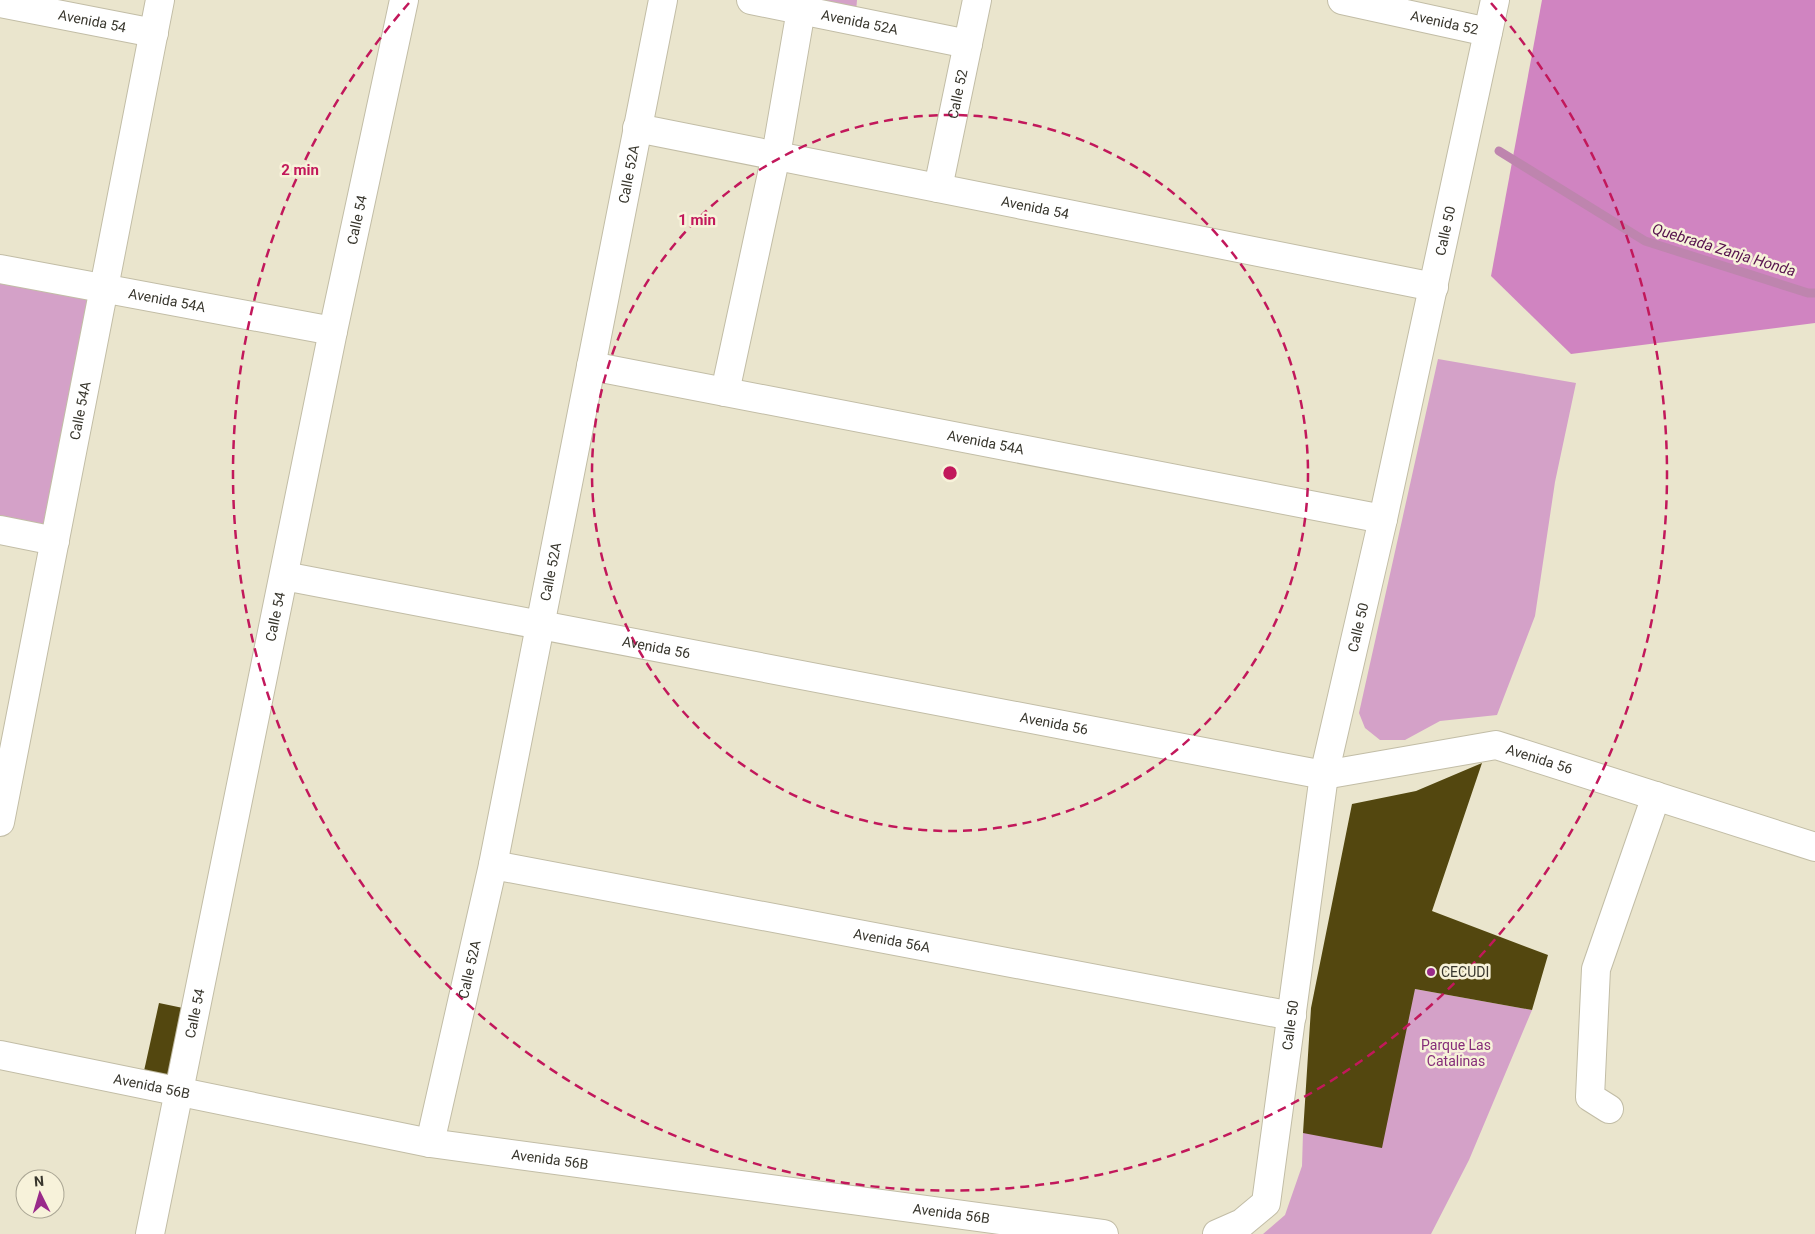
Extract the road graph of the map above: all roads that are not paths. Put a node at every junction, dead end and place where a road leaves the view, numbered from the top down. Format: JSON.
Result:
{"nodes":[{"id":1,"x":160,"y":0,"type":"edge"},
{"id":2,"x":404,"y":0,"type":"edge"},
{"id":3,"x":663,"y":0,"type":"edge"},
{"id":4,"x":752,"y":0,"type":"edge"},
{"id":5,"x":977,"y":0,"type":"edge"},
{"id":6,"x":1342,"y":0,"type":"edge"},
{"id":7,"x":1495,"y":0,"type":"edge"},
{"id":8,"x":0,"y":3,"type":"edge"},
{"id":9,"x":801,"y":10,"type":"junction"},
{"id":10,"x":1488,"y":32,"type":"junction"},
{"id":11,"x":154,"y":33,"type":"junction"},
{"id":12,"x":968,"y":44,"type":"junction"},
{"id":13,"x":637,"y":128,"type":"junction"},
{"id":14,"x":776,"y":155,"type":"junction"},
{"id":15,"x":938,"y":188,"type":"junction"},
{"id":16,"x":0,"y":269,"type":"edge"},
{"id":17,"x":1434,"y":287,"type":"junction"},
{"id":18,"x":104,"y":289,"type":"junction"},
{"id":19,"x":333,"y":331,"type":"junction"},
{"id":20,"x":591,"y":366,"type":"junction"},
{"id":21,"x":725,"y":392,"type":"junction"},
{"id":22,"x":1383,"y":519,"type":"junction"},
{"id":23,"x":0,"y":530,"type":"edge"},
{"id":24,"x":55,"y":541,"type":"junction"},
{"id":25,"x":284,"y":576,"type":"junction"},
{"id":26,"x":540,"y":625,"type":"junction"},
{"id":27,"x":1324,"y":775,"type":"junction"},
{"id":28,"x":4,"y":780,"type":"edge"},
{"id":29,"x":1656,"y":796,"type":"junction"},
{"id":30,"x":0,"y":822,"type":"edge"},
{"id":31,"x":1815,"y":847,"type":"edge"},
{"id":32,"x":493,"y":865,"type":"junction"},
{"id":33,"x":1292,"y":1016,"type":"junction"},
{"id":34,"x":0,"y":1055,"type":"edge"},
{"id":35,"x":179,"y":1091,"type":"junction"},
{"id":36,"x":1609,"y":1109,"type":"dead end"},
{"id":37,"x":430,"y":1144,"type":"junction"},
{"id":38,"x":150,"y":1234,"type":"edge"},
{"id":39,"x":1104,"y":1234,"type":"edge"},
{"id":40,"x":1217,"y":1234,"type":"edge"}],
"edges":[{"from":1,"to":11,"type":"street","name":"Calle 54A"},
{"from":2,"to":19,"type":"street","name":"Calle 54"},
{"from":3,"to":13,"type":"street","name":"Calle 52A"},
{"from":4,"to":9,"type":"street","name":"Avenida 52A"},
{"from":5,"to":12,"type":"street","name":"Calle 52"},
{"from":6,"to":10,"type":"street","name":"Avenida 52"},
{"from":7,"to":10,"type":"street","name":"Calle 50"},
{"from":8,"to":11,"type":"street","name":"Avenida 54"},
{"from":9,"to":12,"type":"street","name":"Avenida 52A"},
{"from":9,"to":14,"type":"street"},
{"from":10,"to":17,"type":"street","name":"Calle 50"},
{"from":11,"to":18,"type":"street","name":"Calle 54A"},
{"from":12,"to":15,"type":"street","name":"Calle 52"},
{"from":13,"to":14,"type":"street","name":"Avenida 54"},
{"from":13,"to":20,"type":"street","name":"Calle 52A"},
{"from":14,"to":15,"type":"street","name":"Avenida 54"},
{"from":14,"to":21,"type":"street"},
{"from":15,"to":17,"type":"street","name":"Avenida 54"},
{"from":16,"to":18,"type":"street","name":"Avenida 54A"},
{"from":17,"to":22,"type":"street","name":"Calle 50"},
{"from":18,"to":19,"type":"street","name":"Avenida 54A"},
{"from":18,"to":24,"type":"street","name":"Calle 54A"},
{"from":19,"to":25,"type":"street","name":"Calle 54"},
{"from":20,"to":21,"type":"street","name":"Avenida 54A"},
{"from":20,"to":26,"type":"street","name":"Calle 52A"},
{"from":21,"to":22,"type":"street","name":"Avenida 54A"},
{"from":22,"to":27,"type":"street","name":"Calle 50"},
{"from":23,"to":24,"type":"street"},
{"from":24,"to":28,"type":"street","name":"Calle 54A"},
{"from":25,"to":26,"type":"street","name":"Avenida 56"},
{"from":25,"to":35,"type":"street","name":"Calle 54"},
{"from":26,"to":27,"type":"street","name":"Avenida 56"},
{"from":26,"to":32,"type":"street","name":"Calle 52A"},
{"from":27,"to":29,"type":"street","name":"Avenida 56"},
{"from":27,"to":33,"type":"street","name":"Calle 50"},
{"from":28,"to":30,"type":"street","name":"Calle 54A"},
{"from":29,"to":31,"type":"street","name":"Avenida 56"},
{"from":29,"to":36,"type":"street"},
{"from":32,"to":33,"type":"street","name":"Avenida 56A"},
{"from":32,"to":37,"type":"street","name":"Calle 52A"},
{"from":33,"to":40,"type":"street","name":"Calle 50"},
{"from":34,"to":35,"type":"street","name":"Avenida 56B"},
{"from":35,"to":37,"type":"street","name":"Avenida 56B"},
{"from":35,"to":38,"type":"street","name":"Calle 54"},
{"from":37,"to":39,"type":"street","name":"Avenida 56B"}]}
